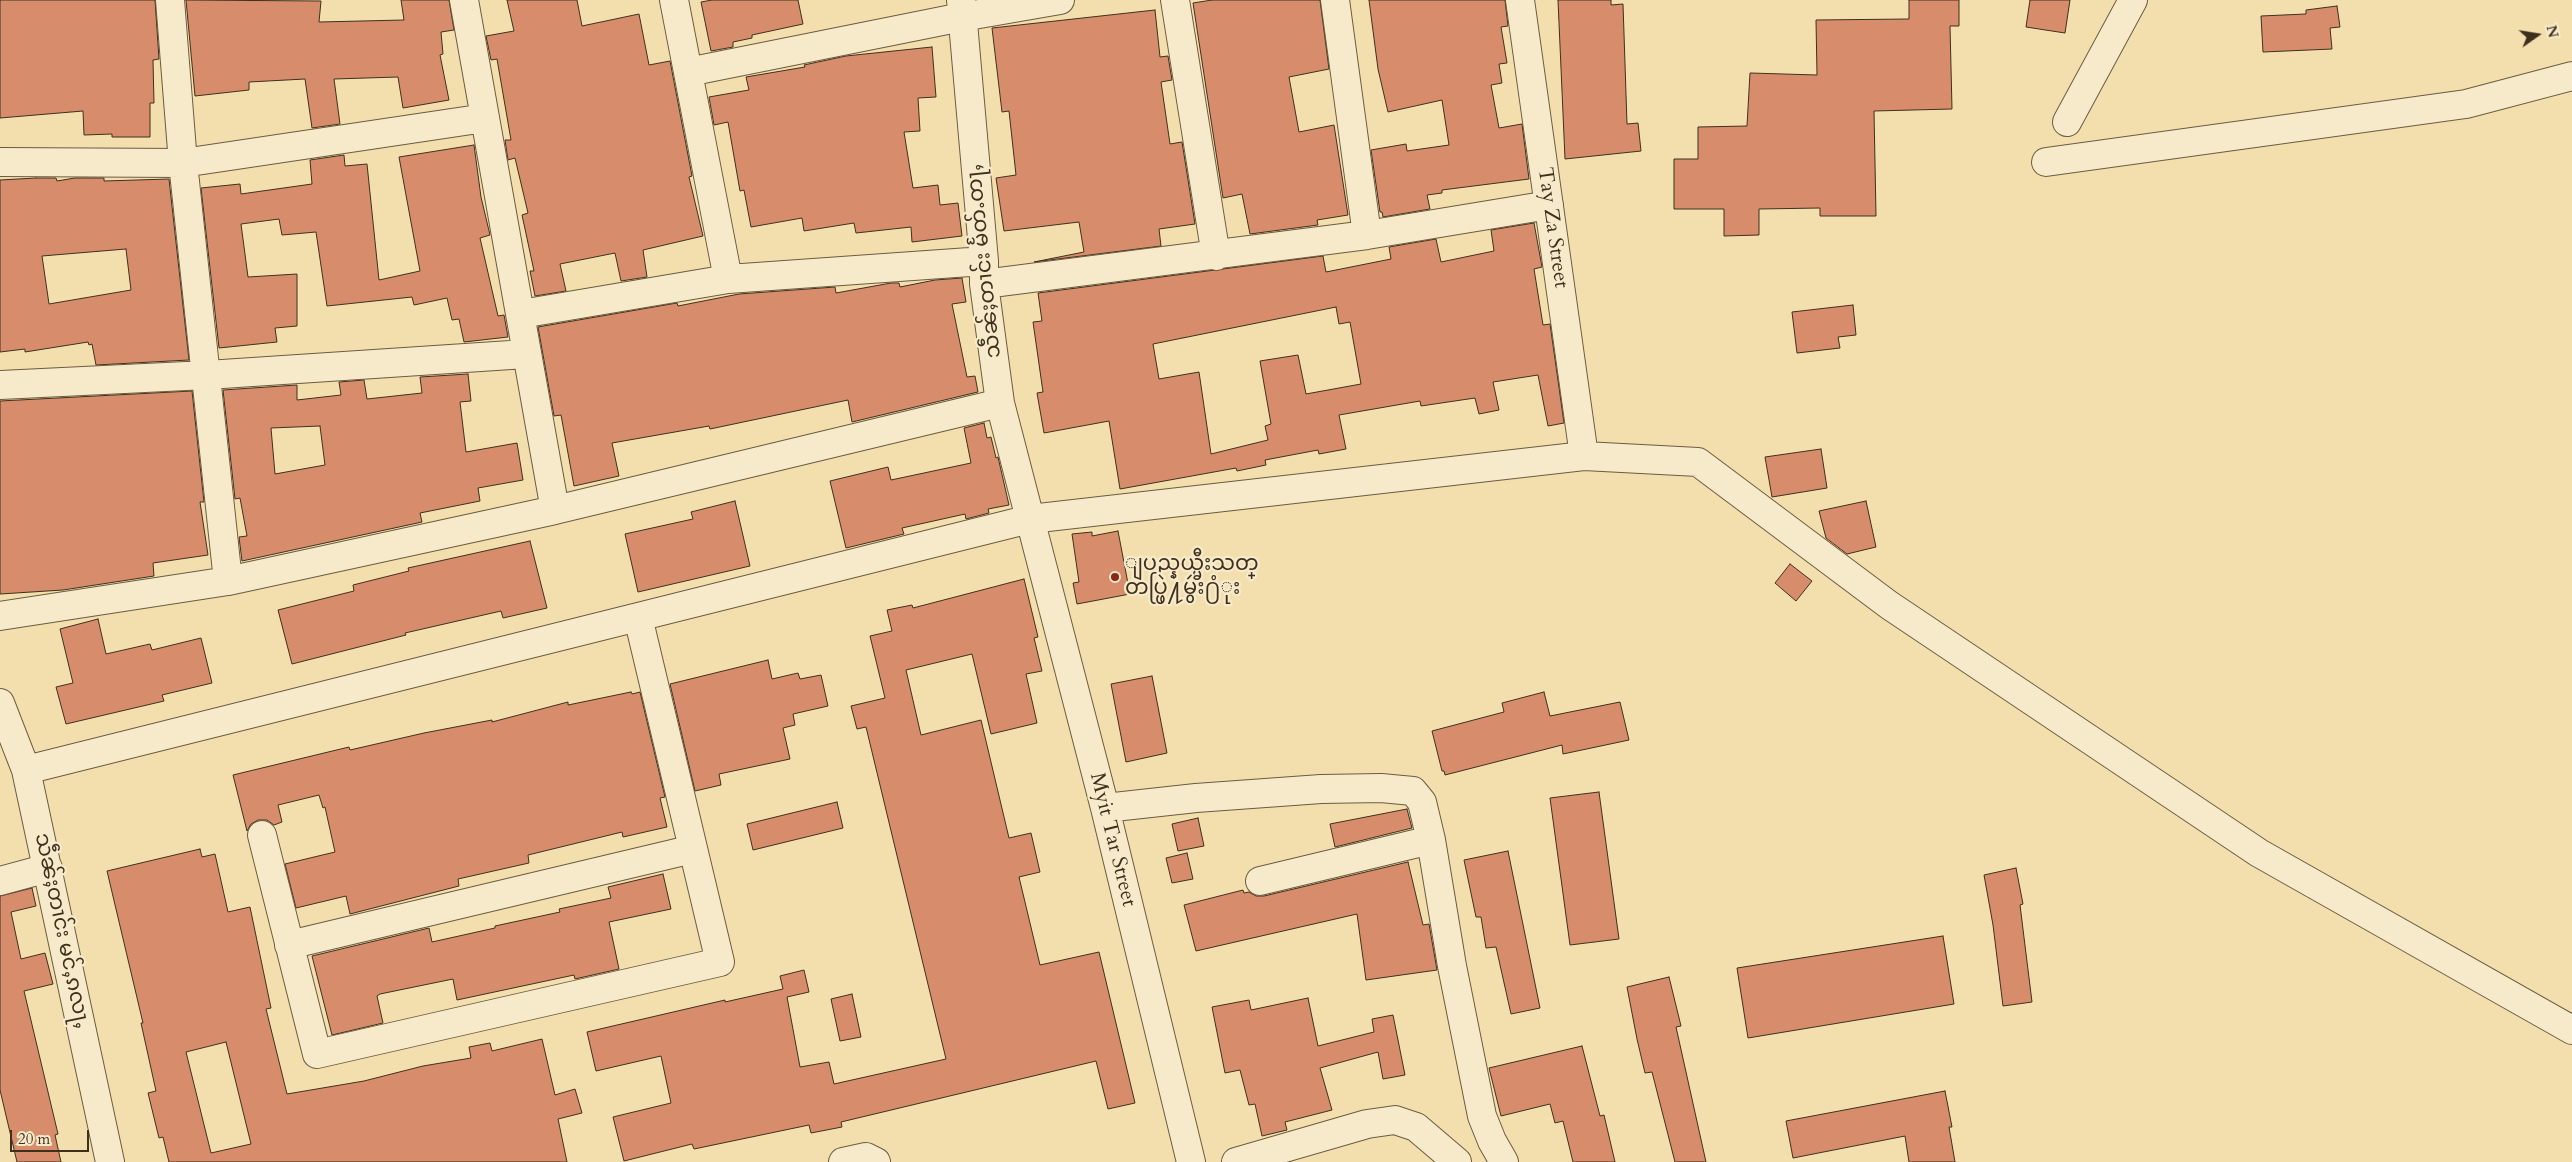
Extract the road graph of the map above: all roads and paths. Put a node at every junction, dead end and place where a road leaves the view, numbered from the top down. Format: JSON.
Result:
{"nodes":[{"id":1,"x":170,"y":0,"type":"edge"},
{"id":2,"x":464,"y":0,"type":"edge"},
{"id":3,"x":674,"y":0,"type":"edge"},
{"id":4,"x":1060,"y":0,"type":"edge"},
{"id":5,"x":1176,"y":0,"type":"edge"},
{"id":6,"x":1335,"y":0,"type":"edge"},
{"id":7,"x":1520,"y":0,"type":"edge"},
{"id":8,"x":2133,"y":0,"type":"edge"},
{"id":9,"x":961,"y":8,"type":"edge"},
{"id":10,"x":688,"y":72,"type":"junction"},
{"id":11,"x":2572,"y":76,"type":"edge"},
{"id":12,"x":485,"y":118,"type":"junction"},
{"id":13,"x":2067,"y":122,"type":"dead end"},
{"id":14,"x":0,"y":162,"type":"edge"},
{"id":15,"x":2046,"y":162,"type":"dead end"},
{"id":16,"x":183,"y":163,"type":"junction"},
{"id":17,"x":1549,"y":205,"type":"junction"},
{"id":18,"x":1368,"y":235,"type":"junction"},
{"id":19,"x":1216,"y":256,"type":"junction"},
{"id":20,"x":984,"y":272,"type":"junction"},
{"id":21,"x":728,"y":279,"type":"junction"},
{"id":22,"x":521,"y":314,"type":"junction"},
{"id":23,"x":526,"y":354,"type":"junction"},
{"id":24,"x":207,"y":375,"type":"junction"},
{"id":25,"x":0,"y":386,"type":"edge"},
{"id":26,"x":1000,"y":403,"type":"junction"},
{"id":27,"x":1584,"y":456,"type":"junction"},
{"id":28,"x":555,"y":510,"type":"junction"},
{"id":29,"x":1030,"y":519,"type":"junction"},
{"id":30,"x":228,"y":581,"type":"junction"},
{"id":31,"x":0,"y":616,"type":"edge"},
{"id":32,"x":638,"y":617,"type":"junction"},
{"id":33,"x":0,"y":703,"type":"edge"},
{"id":34,"x":26,"y":770,"type":"junction"},
{"id":35,"x":1104,"y":808,"type":"junction"},
{"id":36,"x":262,"y":835,"type":"dead end"},
{"id":37,"x":1431,"y":840,"type":"junction"},
{"id":38,"x":693,"y":849,"type":"junction"},
{"id":39,"x":48,"y":868,"type":"junction"},
{"id":40,"x":0,"y":881,"type":"edge"},
{"id":41,"x":1260,"y":881,"type":"dead end"},
{"id":42,"x":289,"y":945,"type":"junction"},
{"id":43,"x":2572,"y":1030,"type":"edge"},
{"id":44,"x":110,"y":1162,"type":"edge"},
{"id":45,"x":843,"y":1162,"type":"edge"},
{"id":46,"x":876,"y":1162,"type":"edge"},
{"id":47,"x":1191,"y":1162,"type":"edge"},
{"id":48,"x":1236,"y":1162,"type":"edge"},
{"id":49,"x":1457,"y":1162,"type":"edge"},
{"id":50,"x":1504,"y":1162,"type":"edge"}],
"edges":[{"from":1,"to":16,"type":"street"},
{"from":2,"to":12,"type":"street"},
{"from":3,"to":10,"type":"street"},
{"from":4,"to":9,"type":"street"},
{"from":5,"to":19,"type":"street"},
{"from":6,"to":18,"type":"street"},
{"from":7,"to":17,"type":"street","name":"Tay Za Street"},
{"from":8,"to":13,"type":"street"},
{"from":9,"to":10,"type":"street"},
{"from":9,"to":20,"type":"street","name":"သဵၼ်ႈတၢင်း မႅတ်ႉတႃႇ"},
{"from":10,"to":21,"type":"street"},
{"from":11,"to":15,"type":"street"},
{"from":12,"to":16,"type":"street"},
{"from":12,"to":22,"type":"street"},
{"from":14,"to":16,"type":"street"},
{"from":16,"to":24,"type":"street"},
{"from":17,"to":18,"type":"street"},
{"from":17,"to":27,"type":"street","name":"Tay Za Street"},
{"from":18,"to":19,"type":"street"},
{"from":19,"to":20,"type":"street"},
{"from":20,"to":21,"type":"street"},
{"from":20,"to":26,"type":"street","name":"သဵၼ်ႈတၢင်း မႅတ်ႉတႃႇ"},
{"from":21,"to":22,"type":"street"},
{"from":22,"to":23,"type":"street"},
{"from":23,"to":24,"type":"street"},
{"from":23,"to":28,"type":"street"},
{"from":24,"to":25,"type":"street"},
{"from":24,"to":30,"type":"street"},
{"from":26,"to":28,"type":"street"},
{"from":26,"to":29,"type":"street","name":"သဵၼ်ႈတၢင်း မႅတ်ႉတႃႇ"},
{"from":27,"to":29,"type":"street"},
{"from":27,"to":43,"type":"street"},
{"from":28,"to":30,"type":"street"},
{"from":29,"to":32,"type":"street"},
{"from":29,"to":35,"type":"street","name":"Myit Tar Street"},
{"from":30,"to":31,"type":"street"},
{"from":32,"to":34,"type":"street"},
{"from":32,"to":38,"type":"street"},
{"from":33,"to":34,"type":"street","name":"သဵၼ်ႈတၢင်း မင်ႇၵလႃႇ"},
{"from":34,"to":39,"type":"street","name":"သဵၼ်ႈတၢင်း မင်ႇၵလႃႇ"},
{"from":35,"to":37,"type":"street"},
{"from":35,"to":47,"type":"street","name":"Myit Tar Street"},
{"from":36,"to":42,"type":"street"},
{"from":37,"to":41,"type":"street"},
{"from":37,"to":50,"type":"street"},
{"from":38,"to":42,"type":"street"},
{"from":38,"to":42,"type":"street"},
{"from":39,"to":40,"type":"street"},
{"from":39,"to":44,"type":"street","name":"သဵၼ်ႈတၢင်း မင်ႇၵလႃႇ"},
{"from":45,"to":46,"type":"street"},
{"from":48,"to":49,"type":"street"}]}
